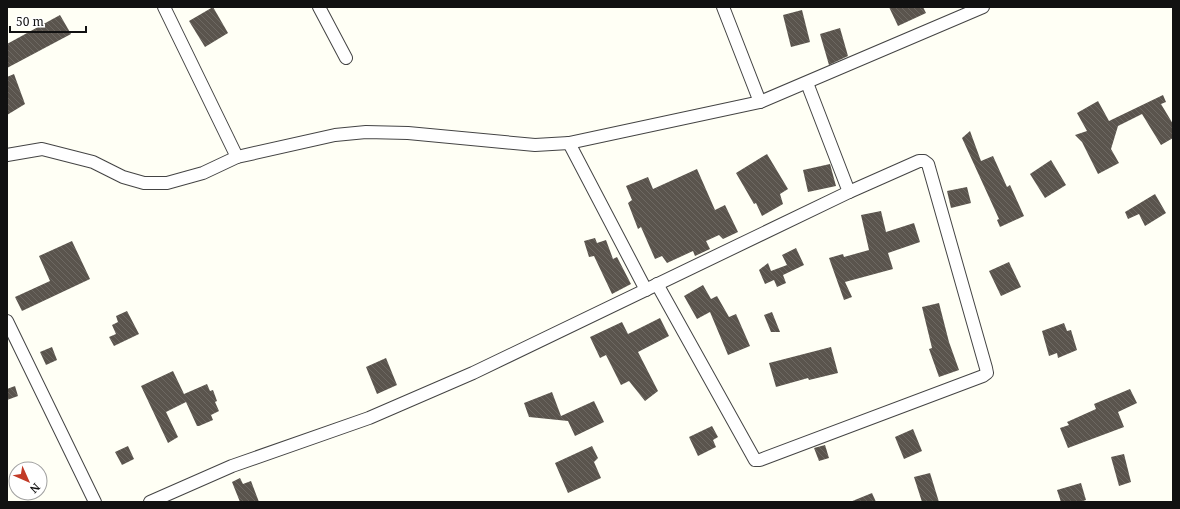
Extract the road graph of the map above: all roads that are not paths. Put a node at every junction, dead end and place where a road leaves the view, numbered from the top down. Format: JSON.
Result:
{"nodes":[{"id":1,"x":164,"y":7,"type":"edge"},
{"id":2,"x":319,"y":7,"type":"edge"},
{"id":3,"x":723,"y":7,"type":"edge"},
{"id":4,"x":983,"y":7,"type":"edge"},
{"id":5,"x":346,"y":58,"type":"dead end"},
{"id":6,"x":807,"y":83,"type":"junction"},
{"id":7,"x":760,"y":102,"type":"junction"},
{"id":8,"x":568,"y":143,"type":"junction"},
{"id":9,"x":7,"y":155,"type":"edge"},
{"id":10,"x":237,"y":157,"type":"junction"},
{"id":11,"x":849,"y":192,"type":"junction"},
{"id":12,"x":657,"y":284,"type":"junction"},
{"id":13,"x":646,"y":290,"type":"junction"},
{"id":14,"x":7,"y":320,"type":"edge"},
{"id":15,"x":96,"y":502,"type":"edge"},
{"id":16,"x":150,"y":502,"type":"edge"}],
"edges":[{"from":1,"to":10,"type":"street"},
{"from":2,"to":5,"type":"street"},
{"from":3,"to":7,"type":"street"},
{"from":4,"to":6,"type":"street"},
{"from":6,"to":7,"type":"street"},
{"from":6,"to":11,"type":"street"},
{"from":7,"to":8,"type":"street"},
{"from":8,"to":10,"type":"street"},
{"from":8,"to":13,"type":"street"},
{"from":9,"to":10,"type":"street"},
{"from":11,"to":12,"type":"street"},
{"from":11,"to":12,"type":"street"},
{"from":12,"to":13,"type":"street"},
{"from":13,"to":16,"type":"street"},
{"from":14,"to":15,"type":"street"}]}
